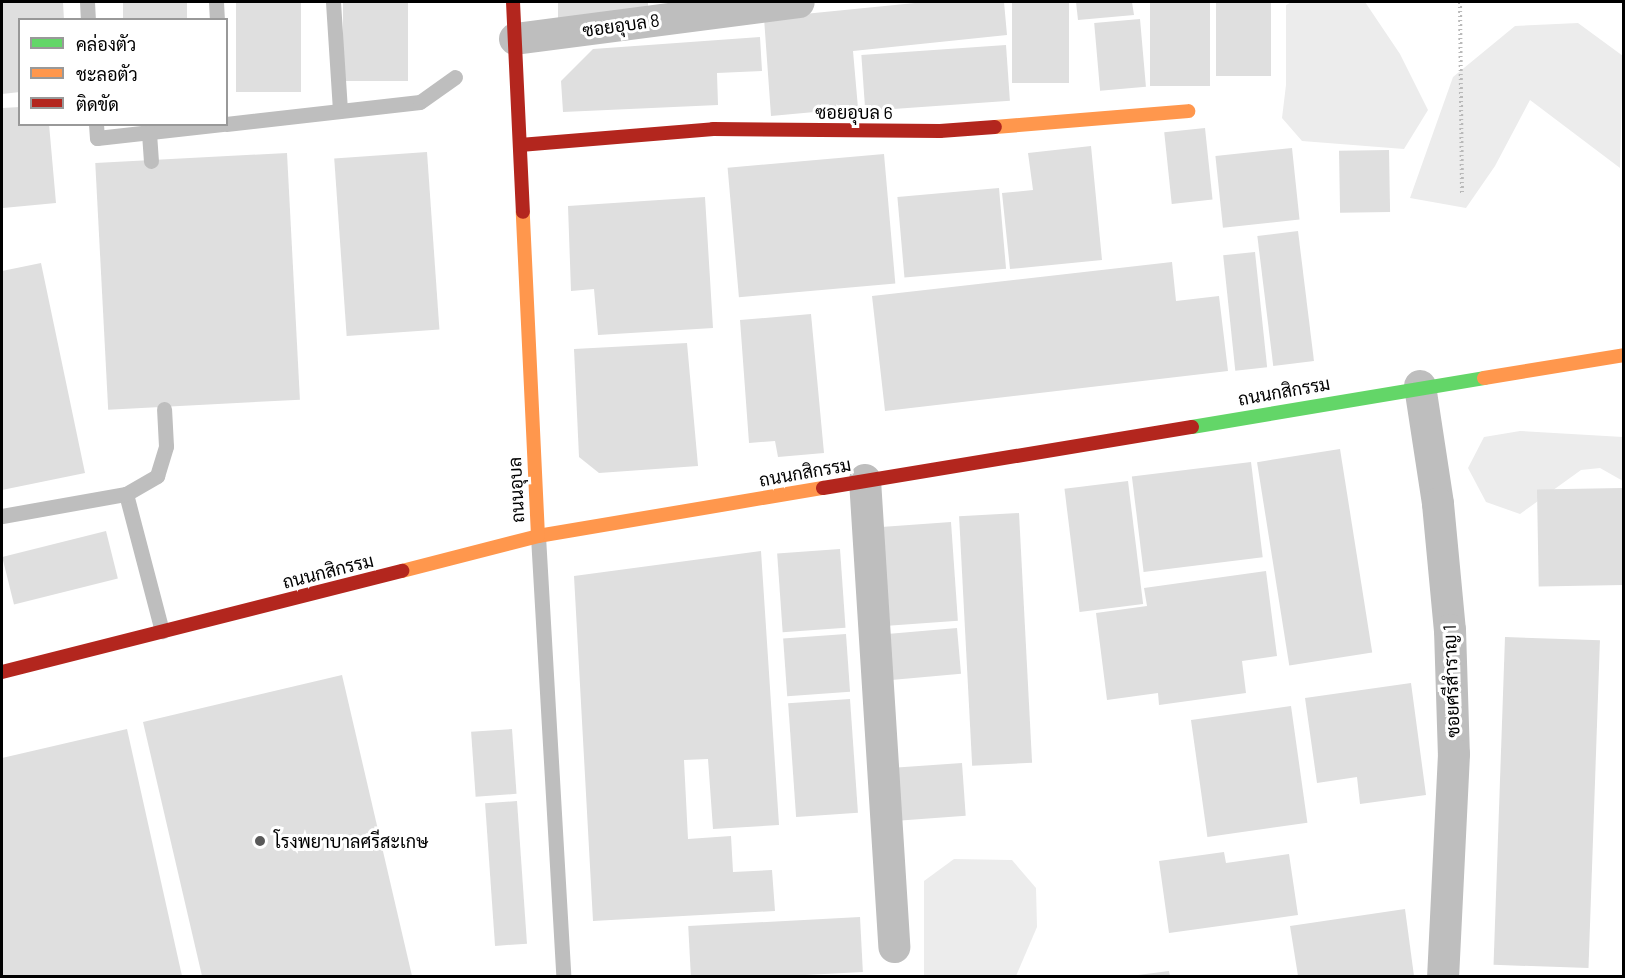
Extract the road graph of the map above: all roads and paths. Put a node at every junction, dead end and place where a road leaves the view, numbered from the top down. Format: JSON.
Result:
{"nodes":[{"id":1,"x":87,"y":2,"type":"edge"},
{"id":2,"x":216,"y":2,"type":"edge"},
{"id":3,"x":333,"y":2,"type":"edge"},
{"id":4,"x":513,"y":2,"type":"edge"},
{"id":5,"x":799,"y":2,"type":"edge"},
{"id":6,"x":1460,"y":2,"type":"edge"},
{"id":7,"x":88,"y":18,"type":"edge"},
{"id":8,"x":217,"y":18,"type":"edge"},
{"id":9,"x":515,"y":39,"type":"junction"},
{"id":10,"x":455,"y":77,"type":"dead end"},
{"id":11,"x":340,"y":111,"type":"junction"},
{"id":12,"x":1188,"y":111,"type":"dead end"},
{"id":13,"x":228,"y":124,"type":"edge"},
{"id":14,"x":96,"y":126,"type":"edge"},
{"id":15,"x":207,"y":126,"type":"edge"},
{"id":16,"x":148,"y":133,"type":"junction"},
{"id":17,"x":520,"y":145,"type":"junction"},
{"id":18,"x":150,"y":161,"type":"dead end"},
{"id":19,"x":1462,"y":194,"type":"dead end"},
{"id":20,"x":1623,"y":354,"type":"edge"},
{"id":21,"x":1420,"y":386,"type":"junction"},
{"id":22,"x":164,"y":409,"type":"dead end"},
{"id":23,"x":865,"y":480,"type":"junction"},
{"id":24,"x":126,"y":494,"type":"junction"},
{"id":25,"x":2,"y":516,"type":"edge"},
{"id":26,"x":538,"y":536,"type":"junction"},
{"id":27,"x":162,"y":631,"type":"junction"},
{"id":28,"x":2,"y":672,"type":"edge"},
{"id":29,"x":894,"y":947,"type":"dead end"},
{"id":30,"x":563,"y":976,"type":"edge"},
{"id":31,"x":1443,"y":976,"type":"edge"}],
"edges":[{"from":1,"to":7,"type":"lane"},
{"from":2,"to":8,"type":"lane"},
{"from":3,"to":11,"type":"lane"},
{"from":4,"to":9,"type":"main road","name":"ถนนอุบล"},
{"from":5,"to":9,"type":"street","name":"ซอยอุบล 8"},
{"from":6,"to":19,"type":"path"},
{"from":9,"to":17,"type":"main road","name":"ถนนอุบล"},
{"from":10,"to":11,"type":"lane"},
{"from":11,"to":13,"type":"lane"},
{"from":12,"to":17,"type":"main road","name":"ซอยอุบล 6"},
{"from":14,"to":16,"type":"lane"},
{"from":15,"to":16,"type":"lane"},
{"from":16,"to":18,"type":"lane"},
{"from":17,"to":26,"type":"main road","name":"ถนนอุบล"},
{"from":20,"to":21,"type":"main road","name":"ถนนกสิกรรม"},
{"from":21,"to":23,"type":"main road","name":"ถนนกสิกรรม"},
{"from":21,"to":31,"type":"street","name":"ซอยศรีสำราญ 1"},
{"from":22,"to":24,"type":"lane"},
{"from":23,"to":26,"type":"main road","name":"ถนนกสิกรรม"},
{"from":23,"to":29,"type":"street"},
{"from":24,"to":25,"type":"lane"},
{"from":24,"to":27,"type":"lane"},
{"from":26,"to":27,"type":"main road","name":"ถนนกสิกรรม"},
{"from":26,"to":30,"type":"lane","name":"ถนนอุบล"},
{"from":27,"to":28,"type":"main road","name":"ถนนกสิกรรม"}]}
